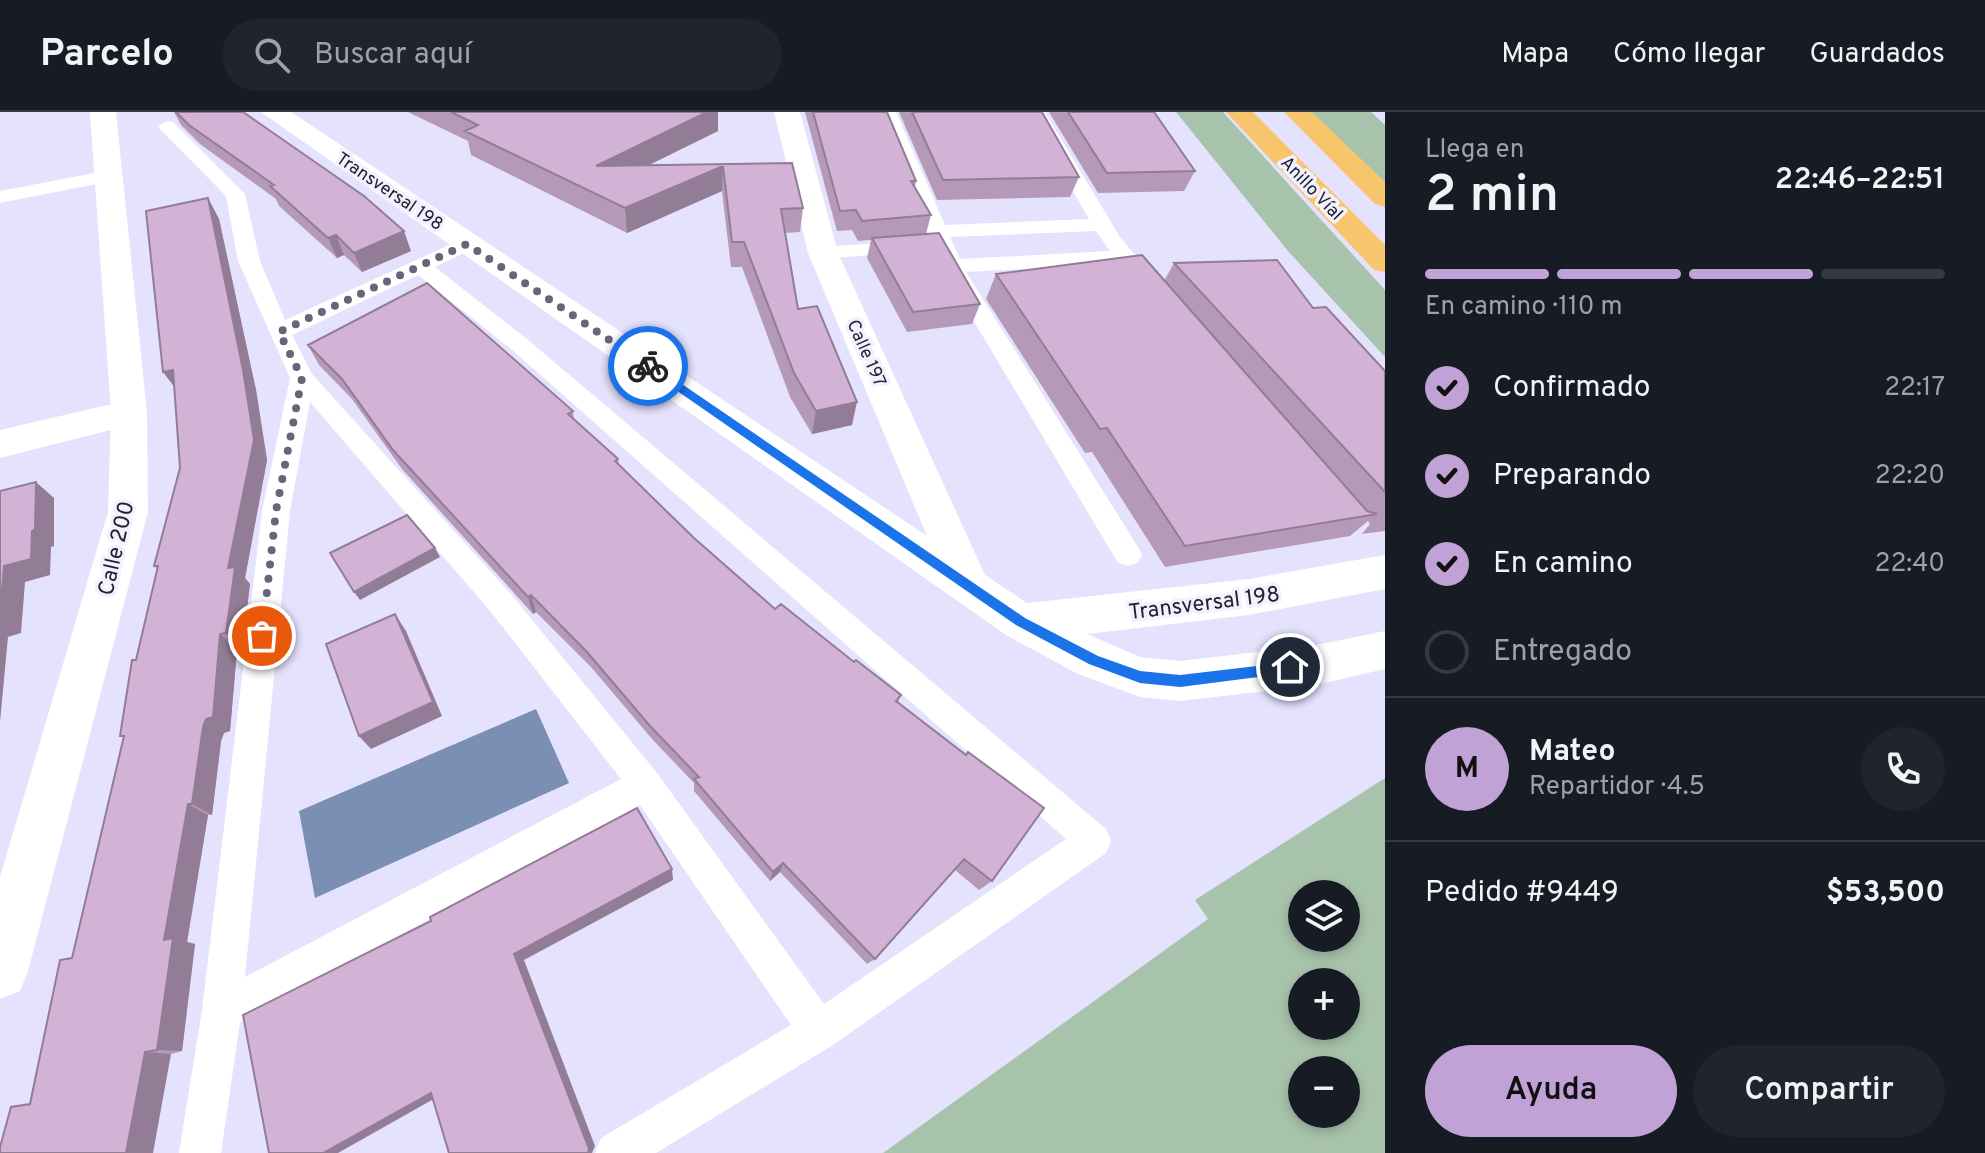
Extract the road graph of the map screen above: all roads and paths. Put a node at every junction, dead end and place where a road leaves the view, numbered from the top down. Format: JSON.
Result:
{"nodes":[{"id":1,"x":103,"y":112,"type":"edge"},
{"id":2,"x":274,"y":112,"type":"edge"},
{"id":3,"x":787,"y":112,"type":"edge"},
{"id":4,"x":887,"y":112,"type":"edge"},
{"id":5,"x":1036,"y":112,"type":"edge"},
{"id":6,"x":1239,"y":112,"type":"edge"},
{"id":7,"x":1297,"y":112,"type":"edge"},
{"id":8,"x":167,"y":126,"type":"dead end"},
{"id":9,"x":110,"y":176,"type":"junction"},
{"id":10,"x":0,"y":197,"type":"edge"},
{"id":11,"x":1385,"y":198,"type":"edge"},
{"id":12,"x":1102,"y":225,"type":"junction"},
{"id":13,"x":940,"y":237,"type":"junction"},
{"id":14,"x":467,"y":244,"type":"junction"},
{"id":15,"x":823,"y":253,"type":"junction"},
{"id":16,"x":1124,"y":257,"type":"junction"},
{"id":17,"x":1385,"y":263,"type":"edge"},
{"id":18,"x":952,"y":266,"type":"junction"},
{"id":19,"x":421,"y":267,"type":"junction"},
{"id":20,"x":1168,"y":307,"type":"edge"},
{"id":21,"x":279,"y":332,"type":"junction"},
{"id":22,"x":302,"y":378,"type":"junction"},
{"id":23,"x":129,"y":413,"type":"junction"},
{"id":24,"x":0,"y":444,"type":"edge"},
{"id":25,"x":1128,"y":555,"type":"dead end"},
{"id":26,"x":1385,"y":572,"type":"edge"},
{"id":27,"x":969,"y":586,"type":"junction"},
{"id":28,"x":1021,"y":622,"type":"junction"},
{"id":29,"x":1385,"y":650,"type":"edge"},
{"id":30,"x":645,"y":784,"type":"junction"},
{"id":31,"x":0,"y":971,"type":"edge"},
{"id":32,"x":222,"y":1010,"type":"junction"},
{"id":33,"x":819,"y":1031,"type":"junction"},
{"id":34,"x":200,"y":1153,"type":"edge"},
{"id":35,"x":616,"y":1153,"type":"edge"}],
"edges":[{"from":1,"to":9,"type":"street","name":"Calle 200"},
{"from":2,"to":14,"type":"street","name":"Transversal 198"},
{"from":3,"to":15,"type":"street","name":"Calle 197"},
{"from":4,"to":13,"type":"lane"},
{"from":5,"to":12,"type":"lane"},
{"from":6,"to":17,"type":"highway","name":"Anillo Víal"},
{"from":7,"to":11,"type":"highway","name":"Anillo Víal"},
{"from":8,"to":21,"type":"lane"},
{"from":9,"to":10,"type":"lane"},
{"from":9,"to":23,"type":"street","name":"Calle 200"},
{"from":12,"to":13,"type":"lane"},
{"from":12,"to":16,"type":"lane"},
{"from":13,"to":15,"type":"lane"},
{"from":13,"to":18,"type":"lane"},
{"from":14,"to":19,"type":"lane"},
{"from":14,"to":27,"type":"street","name":"Transversal 198"},
{"from":15,"to":27,"type":"street","name":"Calle 197"},
{"from":16,"to":18,"type":"lane"},
{"from":16,"to":20,"type":"lane"},
{"from":18,"to":25,"type":"lane"},
{"from":19,"to":21,"type":"lane"},
{"from":19,"to":33,"type":"lane"},
{"from":21,"to":22,"type":"lane"},
{"from":22,"to":30,"type":"lane"},
{"from":22,"to":32,"type":"lane"},
{"from":23,"to":24,"type":"street"},
{"from":23,"to":31,"type":"street","name":"Calle 200"},
{"from":26,"to":28,"type":"street","name":"Transversal 198"},
{"from":27,"to":28,"type":"street","name":"Transversal 198"},
{"from":28,"to":29,"type":"street","name":"Transversal 198"},
{"from":30,"to":32,"type":"lane"},
{"from":30,"to":33,"type":"lane"},
{"from":32,"to":34,"type":"lane"},
{"from":33,"to":35,"type":"lane"}]}
